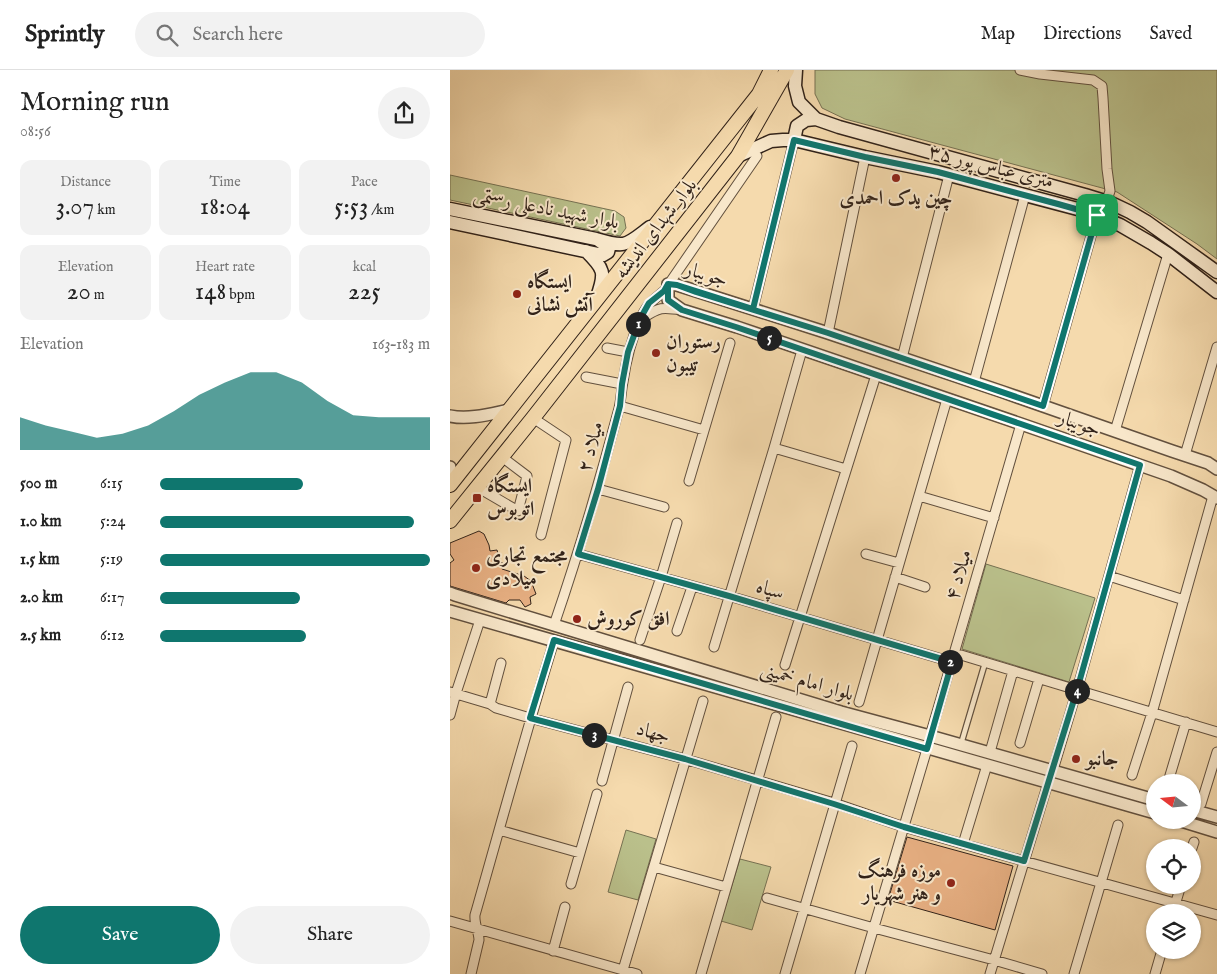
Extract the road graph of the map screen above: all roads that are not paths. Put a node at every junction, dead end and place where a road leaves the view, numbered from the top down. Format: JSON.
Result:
{"nodes":[{"id":1,"x":770,"y":70,"type":"edge"},
{"id":2,"x":787,"y":70,"type":"edge"},
{"id":3,"x":796,"y":70,"type":"edge"},
{"id":4,"x":1020,"y":70,"type":"edge"},
{"id":5,"x":816,"y":119,"type":"junction"},
{"id":6,"x":794,"y":140,"type":"junction"},
{"id":7,"x":738,"y":156,"type":"junction"},
{"id":8,"x":757,"y":156,"type":"dead end"},
{"id":9,"x":865,"y":157,"type":"junction"},
{"id":10,"x":949,"y":175,"type":"junction"},
{"id":11,"x":1025,"y":195,"type":"junction"},
{"id":12,"x":1105,"y":201,"type":"junction"},
{"id":13,"x":450,"y":209,"type":"edge"},
{"id":14,"x":1097,"y":215,"type":"junction"},
{"id":15,"x":658,"y":221,"type":"junction"},
{"id":16,"x":450,"y":222,"type":"edge"},
{"id":17,"x":596,"y":239,"type":"junction"},
{"id":18,"x":586,"y":251,"type":"junction"},
{"id":19,"x":1168,"y":254,"type":"junction"},
{"id":20,"x":1217,"y":272,"type":"edge"},
{"id":21,"x":668,"y":284,"type":"junction"},
{"id":22,"x":1217,"y":292,"type":"edge"},
{"id":23,"x":594,"y":303,"type":"junction"},
{"id":24,"x":753,"y":309,"type":"junction"},
{"id":25,"x":682,"y":310,"type":"junction"},
{"id":26,"x":640,"y":319,"type":"junction"},
{"id":27,"x":828,"y":333,"type":"junction"},
{"id":28,"x":730,"y":343,"type":"dead end"},
{"id":29,"x":1217,"y":347,"type":"edge"},
{"id":30,"x":607,"y":348,"type":"dead end"},
{"id":31,"x":802,"y":350,"type":"junction"},
{"id":32,"x":628,"y":352,"type":"junction"},
{"id":33,"x":902,"y":358,"type":"junction"},
{"id":34,"x":876,"y":375,"type":"junction"},
{"id":35,"x":586,"y":377,"type":"dead end"},
{"id":36,"x":974,"y":382,"type":"junction"},
{"id":37,"x":622,"y":384,"type":"junction"},
{"id":38,"x":947,"y":399,"type":"junction"},
{"id":39,"x":620,"y":406,"type":"junction"},
{"id":40,"x":1043,"y":406,"type":"junction"},
{"id":41,"x":509,"y":410,"type":"junction"},
{"id":42,"x":450,"y":416,"type":"edge"},
{"id":43,"x":533,"y":418,"type":"junction"},
{"id":44,"x":1021,"y":424,"type":"junction"},
{"id":45,"x":704,"y":430,"type":"junction"},
{"id":46,"x":1115,"y":431,"type":"junction"},
{"id":47,"x":774,"y":448,"type":"junction"},
{"id":48,"x":1185,"y":455,"type":"junction"},
{"id":49,"x":502,"y":457,"type":"junction"},
{"id":50,"x":1140,"y":465,"type":"junction"},
{"id":51,"x":450,"y":467,"type":"edge"},
{"id":52,"x":846,"y":469,"type":"junction"},
{"id":53,"x":1217,"y":469,"type":"edge"},
{"id":54,"x":690,"y":481,"type":"dead end"},
{"id":55,"x":450,"y":485,"type":"edge"},
{"id":56,"x":478,"y":487,"type":"junction"},
{"id":57,"x":598,"y":489,"type":"junction"},
{"id":58,"x":919,"y":496,"type":"junction"},
{"id":59,"x":1215,"y":497,"type":"edge"},
{"id":60,"x":664,"y":507,"type":"dead end"},
{"id":61,"x":994,"y":518,"type":"junction"},
{"id":62,"x":450,"y":521,"type":"edge"},
{"id":63,"x":677,"y":523,"type":"dead end"},
{"id":64,"x":541,"y":535,"type":"dead end"},
{"id":65,"x":578,"y":554,"type":"junction"},
{"id":66,"x":866,"y":554,"type":"dead end"},
{"id":67,"x":899,"y":564,"type":"junction"},
{"id":68,"x":1109,"y":576,"type":"junction"},
{"id":69,"x":895,"y":577,"type":"junction"},
{"id":70,"x":661,"y":578,"type":"junction"},
{"id":71,"x":692,"y":586,"type":"junction"},
{"id":72,"x":924,"y":587,"type":"dead end"},
{"id":73,"x":452,"y":595,"type":"edge"},
{"id":74,"x":729,"y":596,"type":"junction"},
{"id":75,"x":1184,"y":600,"type":"junction"},
{"id":76,"x":450,"y":611,"type":"edge"},
{"id":77,"x":800,"y":618,"type":"junction"},
{"id":78,"x":480,"y":620,"type":"junction"},
{"id":79,"x":554,"y":625,"type":"junction"},
{"id":80,"x":677,"y":631,"type":"dead end"},
{"id":81,"x":554,"y":640,"type":"junction"},
{"id":82,"x":640,"y":640,"type":"dead end"},
{"id":83,"x":876,"y":640,"type":"junction"},
{"id":84,"x":714,"y":647,"type":"dead end"},
{"id":85,"x":961,"y":655,"type":"dead end"},
{"id":86,"x":952,"y":662,"type":"junction"},
{"id":87,"x":985,"y":662,"type":"junction"},
{"id":88,"x":501,"y":663,"type":"dead end"},
{"id":89,"x":785,"y":665,"type":"dead end"},
{"id":90,"x":1013,"y":671,"type":"junction"},
{"id":91,"x":1039,"y":679,"type":"junction"},
{"id":92,"x":628,"y":687,"type":"dead end"},
{"id":93,"x":1067,"y":687,"type":"dead end"},
{"id":94,"x":1077,"y":690,"type":"junction"},
{"id":95,"x":453,"y":692,"type":"edge"},
{"id":96,"x":703,"y":701,"type":"dead end"},
{"id":97,"x":859,"y":702,"type":"dead end"},
{"id":98,"x":490,"y":704,"type":"junction"},
{"id":99,"x":1152,"y":713,"type":"junction"},
{"id":100,"x":450,"y":715,"type":"edge"},
{"id":101,"x":776,"y":717,"type":"dead end"},
{"id":102,"x":530,"y":718,"type":"junction"},
{"id":103,"x":1186,"y":722,"type":"junction"},
{"id":104,"x":1217,"y":732,"type":"edge"},
{"id":105,"x":930,"y":736,"type":"junction"},
{"id":106,"x":612,"y":740,"type":"junction"},
{"id":107,"x":1020,"y":743,"type":"dead end"},
{"id":108,"x":961,"y":744,"type":"junction"},
{"id":109,"x":852,"y":746,"type":"dead end"},
{"id":110,"x":927,"y":749,"type":"junction"},
{"id":111,"x":990,"y":752,"type":"junction"},
{"id":112,"x":1217,"y":752,"type":"edge"},
{"id":113,"x":685,"y":759,"type":"junction"},
{"id":114,"x":986,"y":765,"type":"junction"},
{"id":115,"x":1053,"y":770,"type":"junction"},
{"id":116,"x":1170,"y":774,"type":"edge"},
{"id":117,"x":1132,"y":775,"type":"dead end"},
{"id":118,"x":602,"y":781,"type":"dead end"},
{"id":119,"x":757,"y":781,"type":"junction"},
{"id":120,"x":1048,"y":783,"type":"junction"},
{"id":121,"x":597,"y":794,"type":"dead end"},
{"id":122,"x":1201,"y":796,"type":"edge"},
{"id":123,"x":1146,"y":797,"type":"edge"},
{"id":124,"x":834,"y":804,"type":"junction"},
{"id":125,"x":1201,"y":809,"type":"edge"},
{"id":126,"x":1146,"y":810,"type":"edge"},
{"id":127,"x":1217,"y":817,"type":"edge"},
{"id":128,"x":1118,"y":825,"type":"dead end"},
{"id":129,"x":904,"y":827,"type":"junction"},
{"id":130,"x":1201,"y":827,"type":"edge"},
{"id":131,"x":499,"y":830,"type":"junction"},
{"id":132,"x":1217,"y":832,"type":"edge"},
{"id":133,"x":963,"y":844,"type":"junction"},
{"id":134,"x":580,"y":853,"type":"junction"},
{"id":135,"x":1024,"y":861,"type":"junction"},
{"id":136,"x":654,"y":867,"type":"junction"},
{"id":137,"x":1101,"y":882,"type":"junction"},
{"id":138,"x":571,"y":884,"type":"dead end"},
{"id":139,"x":726,"y":887,"type":"junction"},
{"id":140,"x":1179,"y":894,"type":"edge"},
{"id":141,"x":767,"y":898,"type":"dead end"},
{"id":142,"x":1176,"y":903,"type":"junction"},
{"id":143,"x":565,"y":907,"type":"dead end"},
{"id":144,"x":804,"y":908,"type":"junction"},
{"id":145,"x":1217,"y":914,"type":"edge"},
{"id":146,"x":450,"y":921,"type":"edge"},
{"id":147,"x":874,"y":928,"type":"junction"},
{"id":148,"x":476,"y":929,"type":"junction"},
{"id":149,"x":553,"y":951,"type":"junction"},
{"id":150,"x":1159,"y":959,"type":"edge"},
{"id":151,"x":994,"y":960,"type":"junction"},
{"id":152,"x":623,"y":970,"type":"junction"},
{"id":153,"x":471,"y":974,"type":"edge"},
{"id":154,"x":637,"y":974,"type":"edge"},
{"id":155,"x":701,"y":974,"type":"edge"},
{"id":156,"x":785,"y":974,"type":"edge"},
{"id":157,"x":860,"y":974,"type":"edge"},
{"id":158,"x":990,"y":974,"type":"edge"},
{"id":159,"x":1042,"y":974,"type":"edge"},
{"id":160,"x":1074,"y":974,"type":"edge"},
{"id":161,"x":1155,"y":974,"type":"edge"}],
"edges":[{"from":1,"to":15,"type":"main road","name":"بلوار شهدای اندیشه"},
{"from":2,"to":7,"type":"main road","name":"بلوار شهدای اندیشه"},
{"from":3,"to":5,"type":"main road"},
{"from":4,"to":12,"type":"street"},
{"from":5,"to":6,"type":"main road"},
{"from":5,"to":12,"type":"main road","name":"۳۵ متری عباس پور"},
{"from":6,"to":7,"type":"main road","name":"۳۵ متری عباس پور"},
{"from":6,"to":9,"type":"main road","name":"۳۵ متری عباس پور"},
{"from":6,"to":24,"type":"street"},
{"from":7,"to":43,"type":"main road","name":"بلوار شهدای اندیشه"},
{"from":8,"to":21,"type":"street","name":"میلاد ۲"},
{"from":9,"to":10,"type":"main road","name":"۳۵ متری عباس پور"},
{"from":9,"to":27,"type":"street"},
{"from":10,"to":11,"type":"main road","name":"۳۵ متری عباس پور"},
{"from":10,"to":33,"type":"street"},
{"from":11,"to":14,"type":"main road","name":"۳۵ متری عباس پور"},
{"from":11,"to":36,"type":"street"},
{"from":12,"to":20,"type":"main road","name":"۳۵ متری عباس پور"},
{"from":13,"to":17,"type":"main road","name":"بلوار شهید نادعلی رستمی"},
{"from":14,"to":19,"type":"main road","name":"۳۵ متری عباس پور"},
{"from":14,"to":40,"type":"street"},
{"from":15,"to":17,"type":"main road","name":"بلوار شهید نادعلی رستمی"},
{"from":15,"to":23,"type":"main road","name":"بلوار شهدای اندیشه"},
{"from":16,"to":18,"type":"main road","name":"بلوار شهید نادعلی رستمی"},
{"from":17,"to":18,"type":"main road","name":"بلوار شهید نادعلی رستمی"},
{"from":18,"to":23,"type":"main road"},
{"from":19,"to":22,"type":"main road","name":"۳۵ متری عباس پور"},
{"from":19,"to":46,"type":"street"},
{"from":21,"to":24,"type":"street","name":"جویبار"},
{"from":21,"to":25,"type":"street","name":"جویبار"},
{"from":21,"to":26,"type":"street","name":"میلاد ۲"},
{"from":23,"to":41,"type":"main road","name":"بلوار شهدای اندیشه"},
{"from":24,"to":27,"type":"street","name":"جویبار"},
{"from":25,"to":26,"type":"street"},
{"from":25,"to":31,"type":"street","name":"جویبار"},
{"from":26,"to":32,"type":"street","name":"میلاد ۲"},
{"from":27,"to":33,"type":"street","name":"جویبار"},
{"from":28,"to":45,"type":"street"},
{"from":29,"to":48,"type":"street"},
{"from":30,"to":32,"type":"street"},
{"from":31,"to":34,"type":"street","name":"جویبار"},
{"from":31,"to":47,"type":"street"},
{"from":32,"to":37,"type":"street","name":"میلاد ۲"},
{"from":33,"to":36,"type":"street","name":"جویبار"},
{"from":34,"to":38,"type":"street","name":"جویبار"},
{"from":34,"to":52,"type":"street"},
{"from":35,"to":37,"type":"street"},
{"from":36,"to":40,"type":"street","name":"جویبار"},
{"from":37,"to":39,"type":"street","name":"میلاد ۲"},
{"from":38,"to":44,"type":"street","name":"جویبار"},
{"from":38,"to":58,"type":"street"},
{"from":39,"to":45,"type":"street"},
{"from":39,"to":57,"type":"street","name":"میلاد ۲"},
{"from":40,"to":46,"type":"street","name":"جویبار"},
{"from":41,"to":42,"type":"street"},
{"from":41,"to":55,"type":"main road","name":"بلوار شهدای اندیشه"},
{"from":43,"to":49,"type":"main road","name":"بلوار شهدای اندیشه"},
{"from":43,"to":64,"type":"street"},
{"from":44,"to":50,"type":"street","name":"جویبار"},
{"from":44,"to":61,"type":"street","name":"میلاد ۴"},
{"from":45,"to":54,"type":"street"},
{"from":46,"to":48,"type":"street","name":"جویبار"},
{"from":47,"to":52,"type":"street"},
{"from":47,"to":74,"type":"street"},
{"from":48,"to":53,"type":"street","name":"جویبار"},
{"from":49,"to":56,"type":"main road","name":"بلوار شهدای اندیشه"},
{"from":49,"to":56,"type":"street"},
{"from":50,"to":59,"type":"street","name":"جویبار"},
{"from":50,"to":68,"type":"street"},
{"from":51,"to":55,"type":"street"},
{"from":52,"to":77,"type":"street"},
{"from":56,"to":62,"type":"main road","name":"بلوار شهدای اندیشه"},
{"from":57,"to":60,"type":"street"},
{"from":57,"to":65,"type":"street","name":"میلاد ۲"},
{"from":58,"to":61,"type":"street"},
{"from":58,"to":67,"type":"street"},
{"from":59,"to":75,"type":"street"},
{"from":61,"to":86,"type":"street","name":"میلاد ۴"},
{"from":63,"to":70,"type":"street"},
{"from":65,"to":70,"type":"street","name":"سپاه"},
{"from":65,"to":79,"type":"street","name":"میلاد ۲"},
{"from":66,"to":67,"type":"street"},
{"from":67,"to":69,"type":"street"},
{"from":68,"to":75,"type":"street"},
{"from":68,"to":94,"type":"street"},
{"from":69,"to":72,"type":"street"},
{"from":69,"to":83,"type":"street"},
{"from":70,"to":71,"type":"street","name":"سپاه"},
{"from":70,"to":82,"type":"street"},
{"from":71,"to":74,"type":"street","name":"سپاه"},
{"from":71,"to":80,"type":"street"},
{"from":73,"to":79,"type":"street","name":"بلوار امام خمینی"},
{"from":74,"to":77,"type":"street","name":"سپاه"},
{"from":74,"to":84,"type":"street"},
{"from":75,"to":99,"type":"street"},
{"from":76,"to":78,"type":"street","name":"بلوار امام خمینی"},
{"from":77,"to":83,"type":"street","name":"سپاه"},
{"from":77,"to":89,"type":"street"},
{"from":78,"to":81,"type":"street","name":"بلوار امام خمینی"},
{"from":78,"to":95,"type":"street"},
{"from":79,"to":105,"type":"street","name":"بلوار امام خمینی"},
{"from":81,"to":102,"type":"street"},
{"from":81,"to":110,"type":"street","name":"بلوار امام خمینی"},
{"from":83,"to":86,"type":"street","name":"سپاه"},
{"from":83,"to":97,"type":"street"},
{"from":85,"to":87,"type":"street"},
{"from":86,"to":105,"type":"street","name":"میلاد ۴"},
{"from":87,"to":90,"type":"street"},
{"from":87,"to":108,"type":"lane"},
{"from":88,"to":98,"type":"street"},
{"from":90,"to":91,"type":"street"},
{"from":90,"to":111,"type":"street"},
{"from":91,"to":93,"type":"street"},
{"from":91,"to":107,"type":"street"},
{"from":92,"to":106,"type":"street"},
{"from":94,"to":99,"type":"street"},
{"from":94,"to":115,"type":"street"},
{"from":95,"to":98,"type":"street","name":"جهاد"},
{"from":95,"to":100,"type":"street"},
{"from":96,"to":113,"type":"street"},
{"from":98,"to":102,"type":"street","name":"جهاد"},
{"from":99,"to":103,"type":"street"},
{"from":99,"to":117,"type":"street"},
{"from":101,"to":119,"type":"street"},
{"from":102,"to":106,"type":"street","name":"جهاد"},
{"from":102,"to":131,"type":"street"},
{"from":103,"to":104,"type":"street"},
{"from":103,"to":116,"type":"street"},
{"from":105,"to":108,"type":"street","name":"بلوار امام خمینی"},
{"from":105,"to":110,"type":"street"},
{"from":106,"to":113,"type":"street","name":"جهاد"},
{"from":106,"to":118,"type":"street"},
{"from":108,"to":111,"type":"street","name":"بلوار امام خمینی"},
{"from":109,"to":124,"type":"street"},
{"from":110,"to":114,"type":"street","name":"بلوار امام خمینی"},
{"from":110,"to":129,"type":"street"},
{"from":111,"to":115,"type":"street","name":"بلوار امام خمینی"},
{"from":112,"to":122,"type":"street"},
{"from":113,"to":119,"type":"street","name":"جهاد"},
{"from":113,"to":136,"type":"street"},
{"from":114,"to":120,"type":"street","name":"بلوار امام خمینی"},
{"from":114,"to":133,"type":"street"},
{"from":115,"to":120,"type":"street"},
{"from":115,"to":123,"type":"street","name":"بلوار امام خمینی"},
{"from":119,"to":124,"type":"street","name":"جهاد"},
{"from":119,"to":139,"type":"street"},
{"from":120,"to":126,"type":"street","name":"بلوار امام خمینی"},
{"from":120,"to":135,"type":"street"},
{"from":121,"to":134,"type":"street"},
{"from":124,"to":129,"type":"street","name":"جهاد"},
{"from":124,"to":144,"type":"street"},
{"from":125,"to":127,"type":"street"},
{"from":128,"to":137,"type":"street"},
{"from":129,"to":133,"type":"street","name":"جهاد"},
{"from":129,"to":147,"type":"street"},
{"from":130,"to":132,"type":"street"},
{"from":131,"to":134,"type":"street"},
{"from":131,"to":148,"type":"street"},
{"from":133,"to":135,"type":"street","name":"جهاد"},
{"from":134,"to":138,"type":"street"},
{"from":135,"to":137,"type":"street","name":"جهاد"},
{"from":135,"to":151,"type":"street"},
{"from":136,"to":139,"type":"street"},
{"from":136,"to":152,"type":"street"},
{"from":137,"to":142,"type":"street","name":"جهاد"},
{"from":137,"to":160,"type":"street"},
{"from":139,"to":155,"type":"street"},
{"from":140,"to":142,"type":"street"},
{"from":141,"to":144,"type":"street"},
{"from":142,"to":145,"type":"street","name":"جهاد"},
{"from":143,"to":149,"type":"street"},
{"from":144,"to":147,"type":"street"},
{"from":144,"to":156,"type":"street"},
{"from":146,"to":148,"type":"street"},
{"from":147,"to":151,"type":"street"},
{"from":147,"to":157,"type":"street"},
{"from":148,"to":149,"type":"street"},
{"from":148,"to":153,"type":"street"},
{"from":149,"to":152,"type":"street"},
{"from":150,"to":161,"type":"street"},
{"from":151,"to":158,"type":"street"},
{"from":151,"to":159,"type":"street"},
{"from":152,"to":154,"type":"street"}]}
